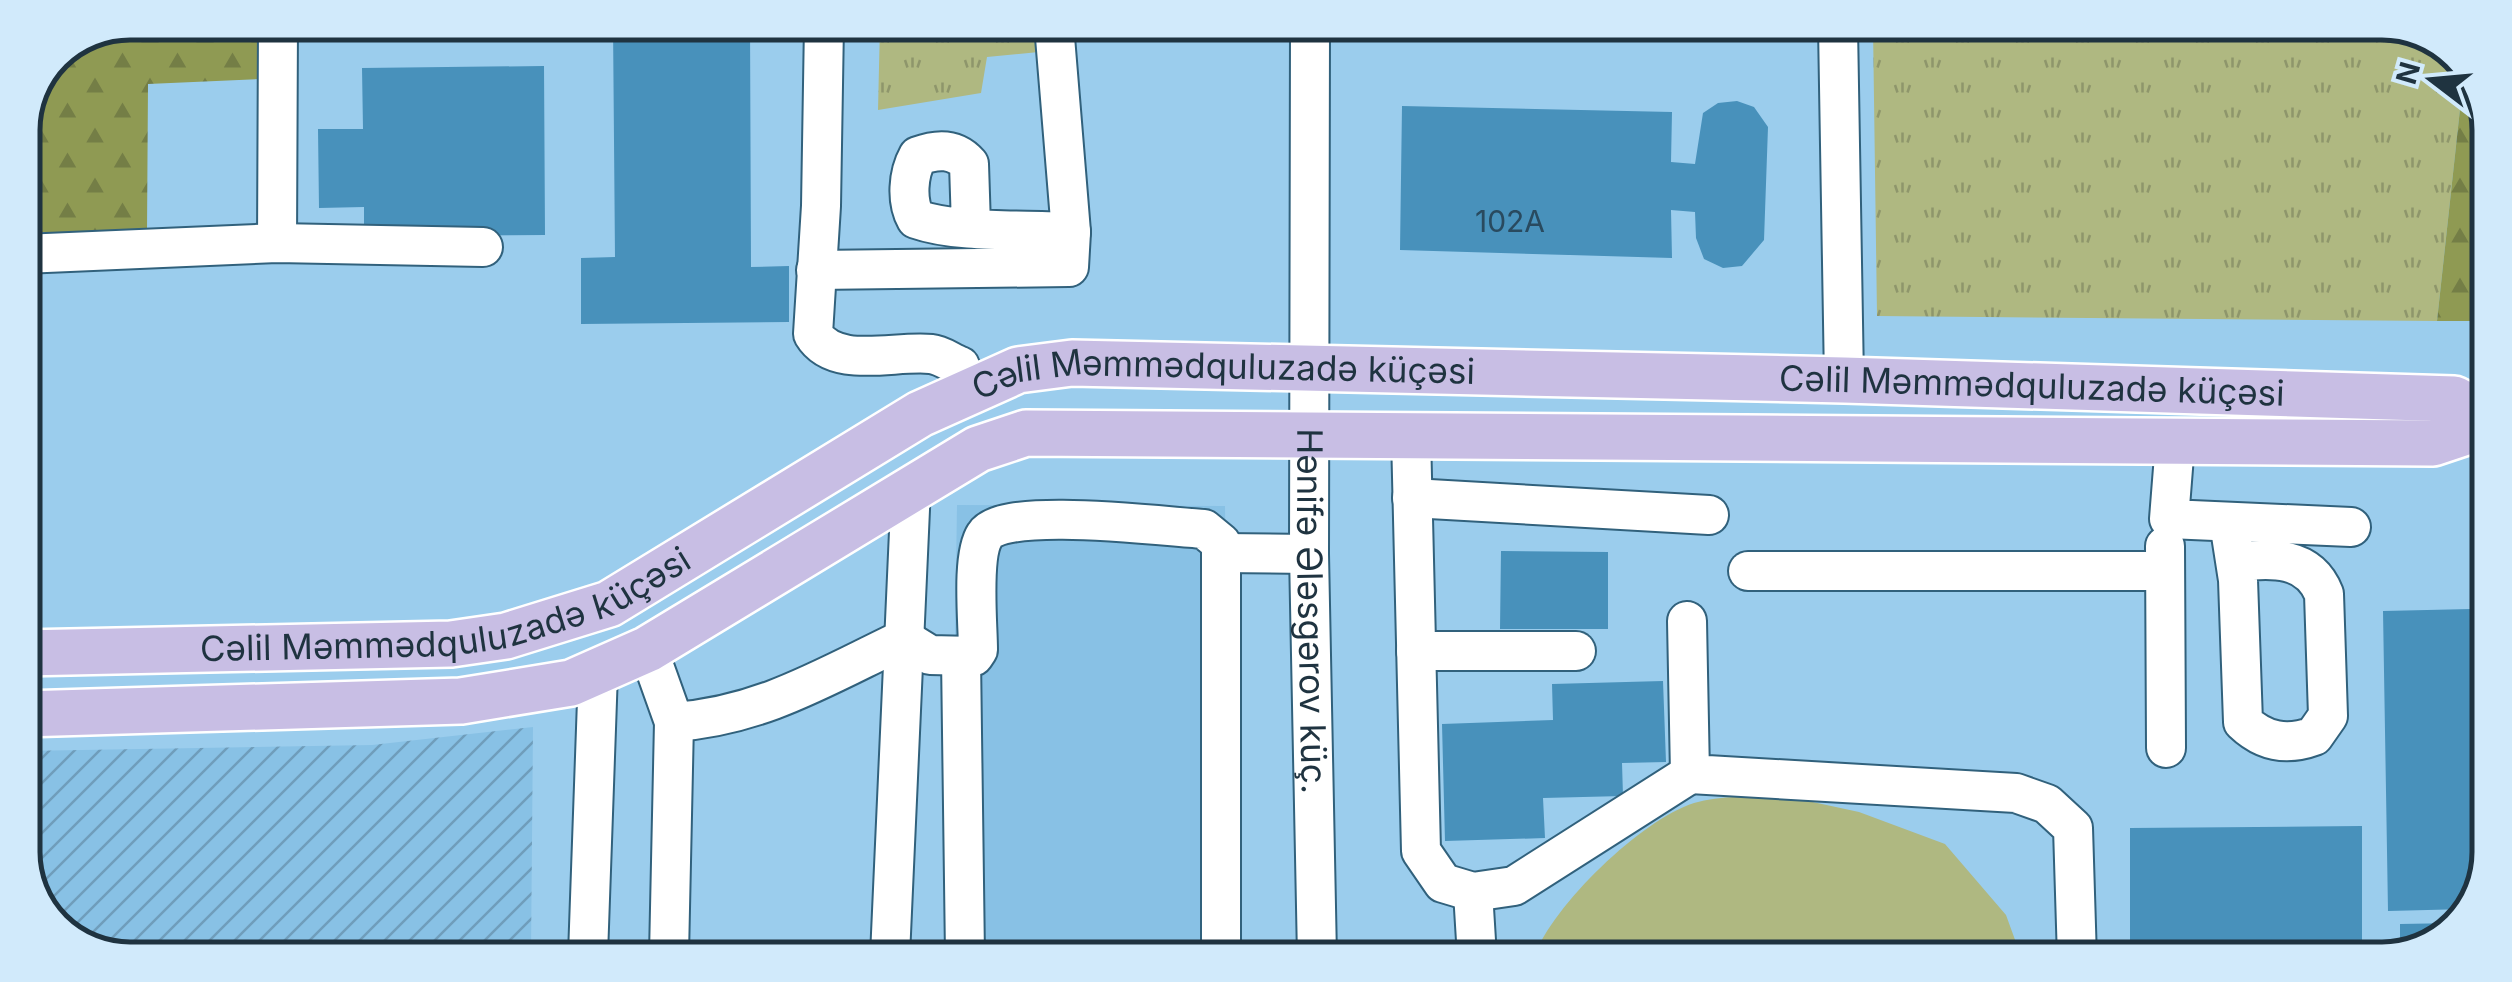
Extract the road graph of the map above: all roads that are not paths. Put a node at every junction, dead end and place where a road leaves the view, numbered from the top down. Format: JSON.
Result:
{"nodes":[{"id":1,"x":278,"y":40,"type":"edge"},
{"id":2,"x":823,"y":40,"type":"edge"},
{"id":3,"x":1055,"y":40,"type":"edge"},
{"id":4,"x":1310,"y":40,"type":"edge"},
{"id":5,"x":1838,"y":40,"type":"edge"},
{"id":6,"x":972,"y":226,"type":"dead end"},
{"id":7,"x":1072,"y":232,"type":"junction"},
{"id":8,"x":277,"y":243,"type":"junction"},
{"id":9,"x":483,"y":247,"type":"dead end"},
{"id":10,"x":40,"y":253,"type":"edge"},
{"id":11,"x":816,"y":270,"type":"junction"},
{"id":12,"x":1308,"y":371,"type":"junction"},
{"id":13,"x":1844,"y":380,"type":"junction"},
{"id":14,"x":969,"y":391,"type":"junction"},
{"id":15,"x":2472,"y":408,"type":"edge"},
{"id":16,"x":2472,"y":430,"type":"edge"},
{"id":17,"x":890,"y":433,"type":"junction"},
{"id":18,"x":1310,"y":434,"type":"junction"},
{"id":19,"x":1411,"y":435,"type":"junction"},
{"id":20,"x":2175,"y":443,"type":"junction"},
{"id":21,"x":911,"y":487,"type":"junction"},
{"id":22,"x":1412,"y":498,"type":"junction"},
{"id":23,"x":1709,"y":515,"type":"dead end"},
{"id":24,"x":2169,"y":519,"type":"junction"},
{"id":25,"x":2229,"y":522,"type":"junction"},
{"id":26,"x":2351,"y":527,"type":"dead end"},
{"id":27,"x":1221,"y":554,"type":"junction"},
{"id":28,"x":1309,"y":554,"type":"junction"},
{"id":29,"x":2236,"y":562,"type":"junction"},
{"id":30,"x":1748,"y":571,"type":"dead end"},
{"id":31,"x":2164,"y":571,"type":"junction"},
{"id":32,"x":578,"y":616,"type":"junction"},
{"id":33,"x":1687,"y":621,"type":"dead end"},
{"id":34,"x":904,"y":639,"type":"junction"},
{"id":35,"x":648,"y":649,"type":"junction"},
{"id":36,"x":1416,"y":651,"type":"junction"},
{"id":37,"x":1576,"y":652,"type":"dead end"},
{"id":38,"x":40,"y":653,"type":"edge"},
{"id":39,"x":961,"y":657,"type":"junction"},
{"id":40,"x":598,"y":672,"type":"junction"},
{"id":41,"x":40,"y":713,"type":"edge"},
{"id":42,"x":674,"y":722,"type":"junction"},
{"id":43,"x":2166,"y":748,"type":"dead end"},
{"id":44,"x":1690,"y":774,"type":"junction"},
{"id":45,"x":1474,"y":892,"type":"junction"},
{"id":46,"x":588,"y":942,"type":"edge"},
{"id":47,"x":668,"y":942,"type":"edge"},
{"id":48,"x":891,"y":942,"type":"edge"},
{"id":49,"x":964,"y":942,"type":"edge"},
{"id":50,"x":1221,"y":942,"type":"edge"},
{"id":51,"x":1317,"y":942,"type":"edge"},
{"id":52,"x":1476,"y":942,"type":"edge"},
{"id":53,"x":2076,"y":942,"type":"edge"}],
"edges":[{"from":1,"to":8,"type":"street"},
{"from":2,"to":11,"type":"street"},
{"from":3,"to":7,"type":"street"},
{"from":4,"to":12,"type":"street","name":"Hənifə Ələsgərov küç."},
{"from":5,"to":13,"type":"street"},
{"from":6,"to":7,"type":"street"},
{"from":7,"to":11,"type":"street"},
{"from":8,"to":9,"type":"street"},
{"from":8,"to":10,"type":"street"},
{"from":11,"to":14,"type":"street"},
{"from":12,"to":13,"type":"main road","name":"Cəlil Məmmədquluzadə küçəsi"},
{"from":12,"to":14,"type":"main road","name":"Cəlil Məmmədquluzadə küçəsi"},
{"from":12,"to":18,"type":"street","name":"Hənifə Ələsgərov küç."},
{"from":13,"to":15,"type":"main road","name":"Cəlil Məmmədquluzadə küçəsi"},
{"from":14,"to":17,"type":"main road","name":"Cəlil Məmmədquluzadə küçəsi"},
{"from":16,"to":20,"type":"main road","name":"Cəlil Məmmədquluzadə küçəsi"},
{"from":17,"to":21,"type":"main road"},
{"from":17,"to":32,"type":"main road","name":"Cəlil Məmmədquluzadə küçəsi"},
{"from":18,"to":19,"type":"main road","name":"Cəlil Məmmədquluzadə küçəsi"},
{"from":18,"to":21,"type":"main road","name":"Cəlil Məmmədquluzadə küçəsi"},
{"from":18,"to":28,"type":"street","name":"Hənifə Ələsgərov küç."},
{"from":19,"to":20,"type":"main road","name":"Cəlil Məmmədquluzadə küçəsi"},
{"from":19,"to":22,"type":"street"},
{"from":20,"to":24,"type":"street"},
{"from":21,"to":34,"type":"street"},
{"from":21,"to":35,"type":"main road","name":"Cəlil Məmmədquluzadə küçəsi"},
{"from":22,"to":23,"type":"street"},
{"from":22,"to":36,"type":"street"},
{"from":24,"to":25,"type":"street"},
{"from":24,"to":31,"type":"street"},
{"from":25,"to":26,"type":"street"},
{"from":25,"to":29,"type":"street"},
{"from":27,"to":28,"type":"street"},
{"from":27,"to":39,"type":"street"},
{"from":27,"to":50,"type":"street"},
{"from":28,"to":51,"type":"street","name":"Hənifə Ələsgərov küç."},
{"from":29,"to":29,"type":"street"},
{"from":30,"to":31,"type":"street"},
{"from":31,"to":43,"type":"street"},
{"from":32,"to":38,"type":"main road","name":"Cəlil Məmmədquluzadə küçəsi"},
{"from":32,"to":40,"type":"main road"},
{"from":33,"to":44,"type":"street"},
{"from":34,"to":39,"type":"street"},
{"from":34,"to":42,"type":"street"},
{"from":34,"to":48,"type":"street"},
{"from":35,"to":40,"type":"main road","name":"Cəlil Məmmədquluzadə küçəsi"},
{"from":35,"to":42,"type":"street"},
{"from":36,"to":37,"type":"street"},
{"from":36,"to":45,"type":"street"},
{"from":39,"to":49,"type":"street"},
{"from":40,"to":41,"type":"main road","name":"Cəlil Məmmədquluzadə küçəsi"},
{"from":40,"to":46,"type":"street"},
{"from":42,"to":47,"type":"street"},
{"from":44,"to":45,"type":"street"},
{"from":44,"to":53,"type":"street"},
{"from":45,"to":52,"type":"street"}]}
